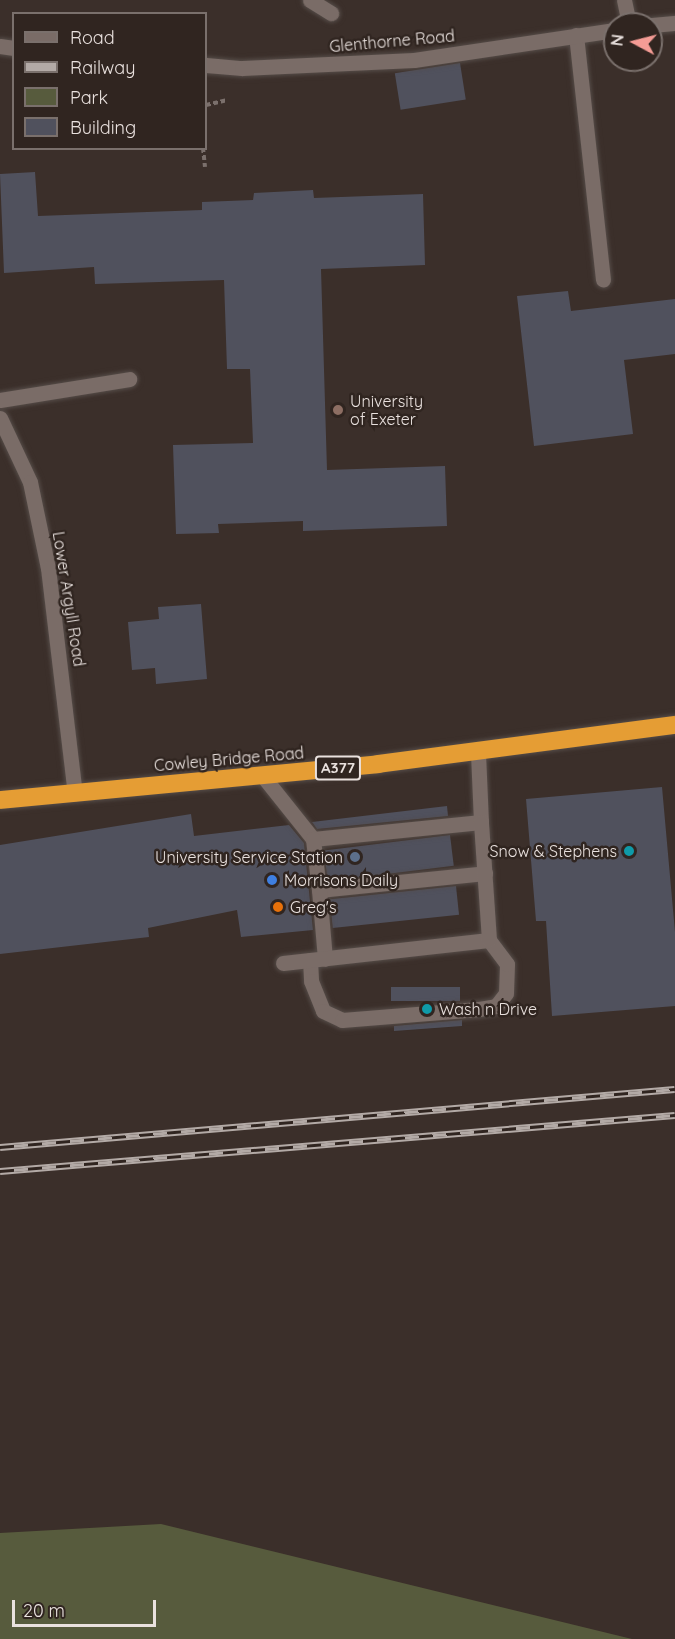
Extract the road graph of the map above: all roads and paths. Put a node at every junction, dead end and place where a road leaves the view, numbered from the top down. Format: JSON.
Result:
{"nodes":[{"id":1,"x":310,"y":0,"type":"edge"},
{"id":2,"x":331,"y":13,"type":"dead end"},
{"id":3,"x":603,"y":32,"type":"edge"},
{"id":4,"x":576,"y":35,"type":"junction"},
{"id":5,"x":207,"y":65,"type":"edge"},
{"id":6,"x":203,"y":150,"type":"edge"},
{"id":7,"x":205,"y":167,"type":"dead end"},
{"id":8,"x":603,"y":280,"type":"dead end"},
{"id":9,"x":129,"y":379,"type":"dead end"},
{"id":10,"x":0,"y":400,"type":"edge"},
{"id":11,"x":0,"y":418,"type":"edge"},
{"id":12,"x":675,"y":724,"type":"edge"},
{"id":13,"x":478,"y":753,"type":"junction"},
{"id":14,"x":262,"y":775,"type":"junction"},
{"id":15,"x":75,"y":793,"type":"junction"},
{"id":16,"x":0,"y":800,"type":"edge"},
{"id":17,"x":482,"y":822,"type":"junction"},
{"id":18,"x":313,"y":839,"type":"junction"},
{"id":19,"x":485,"y":873,"type":"junction"},
{"id":20,"x":319,"y":890,"type":"junction"},
{"id":21,"x":489,"y":940,"type":"junction"},
{"id":22,"x":318,"y":959,"type":"junction"},
{"id":23,"x":283,"y":963,"type":"dead end"}],
"edges":[{"from":1,"to":2,"type":"street"},
{"from":3,"to":4,"type":"street","name":"Glenthorne Road"},
{"from":4,"to":5,"type":"street","name":"Glenthorne Road"},
{"from":4,"to":8,"type":"street"},
{"from":6,"to":7,"type":"path"},
{"from":9,"to":10,"type":"street"},
{"from":11,"to":15,"type":"street","name":"Lower Argyll Road"},
{"from":12,"to":13,"type":"highway","name":"Cowley Bridge Road","number":"A377"},
{"from":13,"to":14,"type":"highway","name":"Cowley Bridge Road","number":"A377"},
{"from":13,"to":17,"type":"street"},
{"from":14,"to":15,"type":"highway","name":"Cowley Bridge Road","number":"A377"},
{"from":14,"to":18,"type":"street"},
{"from":15,"to":16,"type":"highway","name":"Cowley Bridge Road","number":"A377"},
{"from":17,"to":18,"type":"street"},
{"from":17,"to":19,"type":"street"},
{"from":18,"to":20,"type":"street"},
{"from":19,"to":20,"type":"street"},
{"from":19,"to":21,"type":"street"},
{"from":20,"to":22,"type":"street"},
{"from":21,"to":22,"type":"street"},
{"from":21,"to":22,"type":"street"},
{"from":22,"to":23,"type":"street"}]}
